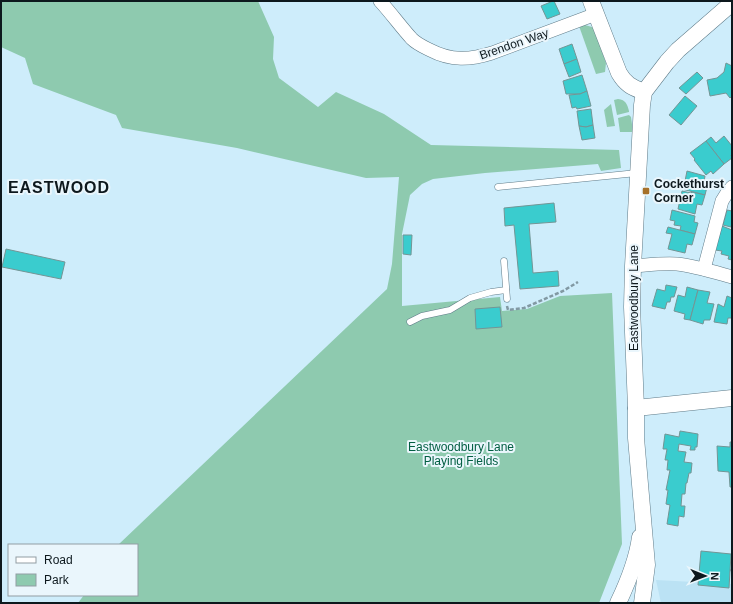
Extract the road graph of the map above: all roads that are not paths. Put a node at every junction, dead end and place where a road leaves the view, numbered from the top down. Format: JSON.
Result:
{"nodes":[{"id":1,"x":380,"y":1,"type":"edge"},
{"id":2,"x":732,"y":3,"type":"edge"},
{"id":3,"x":593,"y":8,"type":"edge"},
{"id":4,"x":644,"y":92,"type":"junction"},
{"id":5,"x":638,"y":173,"type":"junction"},
{"id":6,"x":498,"y":187,"type":"dead end"},
{"id":7,"x":732,"y":187,"type":"edge"},
{"id":8,"x":504,"y":261,"type":"dead end"},
{"id":9,"x":633,"y":266,"type":"junction"},
{"id":10,"x":704,"y":269,"type":"junction"},
{"id":11,"x":732,"y":277,"type":"edge"},
{"id":12,"x":506,"y":290,"type":"junction"},
{"id":13,"x":507,"y":299,"type":"road end"},
{"id":14,"x":410,"y":322,"type":"dead end"},
{"id":15,"x":732,"y":398,"type":"edge"},
{"id":16,"x":636,"y":408,"type":"junction"},
{"id":17,"x":642,"y":504,"type":"junction"},
{"id":18,"x":618,"y":603,"type":"edge"},
{"id":19,"x":642,"y":603,"type":"edge"}],
"edges":[{"from":1,"to":3,"type":"street","name":"Brendon Way"},
{"from":2,"to":4,"type":"street"},
{"from":3,"to":4,"type":"street"},
{"from":4,"to":5,"type":"street","name":"Eastwoodbury Lane"},
{"from":5,"to":6,"type":"lane"},
{"from":5,"to":9,"type":"street","name":"Eastwoodbury Lane"},
{"from":7,"to":10,"type":"street"},
{"from":8,"to":12,"type":"lane"},
{"from":9,"to":10,"type":"street"},
{"from":9,"to":16,"type":"street","name":"Eastwoodbury Lane"},
{"from":10,"to":11,"type":"street"},
{"from":12,"to":13,"type":"lane"},
{"from":12,"to":14,"type":"lane"},
{"from":15,"to":16,"type":"street"},
{"from":16,"to":17,"type":"street","name":"Eastwoodbury Lane"},
{"from":17,"to":18,"type":"street","name":"Eastwoodbury Lane"},
{"from":17,"to":19,"type":"street","name":"Eastwoodbury Lane"}]}
